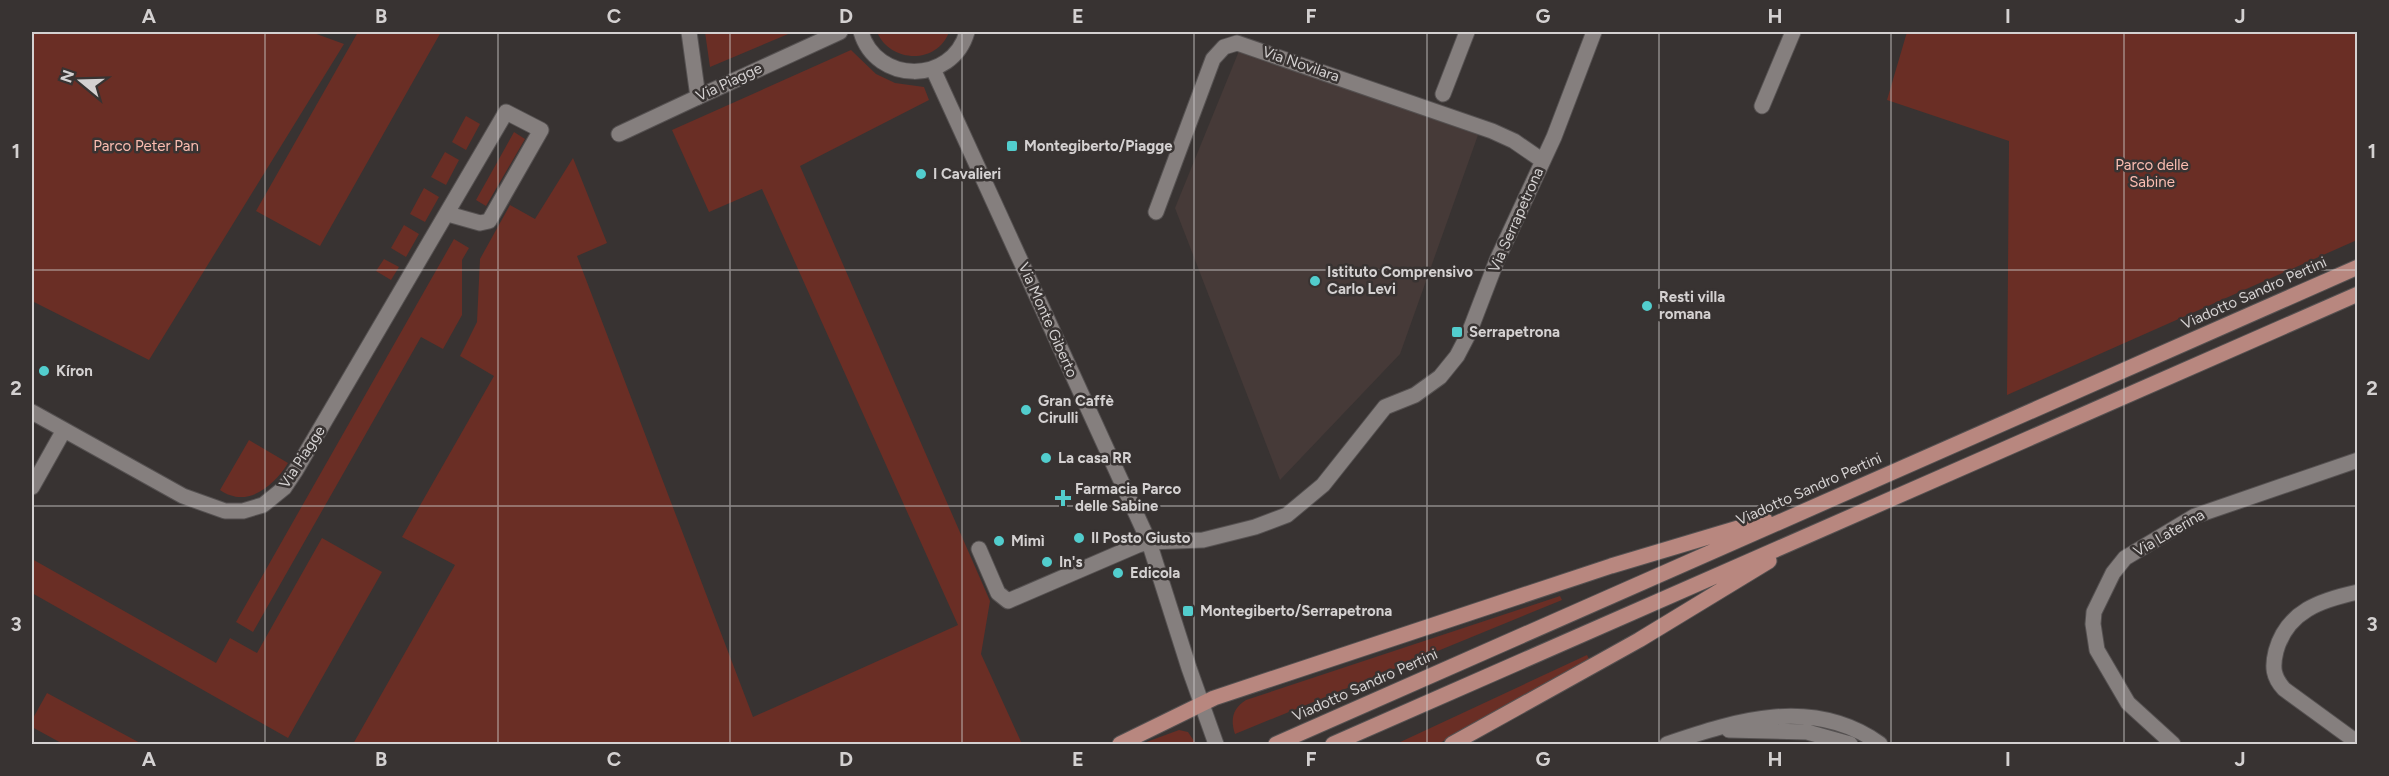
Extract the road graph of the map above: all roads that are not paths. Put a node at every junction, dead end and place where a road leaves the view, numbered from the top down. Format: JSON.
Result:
{"nodes":[{"id":1,"x":689,"y":32,"type":"edge"},
{"id":2,"x":840,"y":32,"type":"edge"},
{"id":3,"x":861,"y":32,"type":"edge"},
{"id":4,"x":967,"y":32,"type":"edge"},
{"id":5,"x":1467,"y":32,"type":"edge"},
{"id":6,"x":1594,"y":32,"type":"edge"},
{"id":7,"x":1792,"y":32,"type":"edge"},
{"id":8,"x":933,"y":69,"type":"junction"},
{"id":9,"x":1443,"y":94,"type":"dead end"},
{"id":10,"x":698,"y":97,"type":"junction"},
{"id":11,"x":1762,"y":106,"type":"dead end"},
{"id":12,"x":619,"y":134,"type":"dead end"},
{"id":13,"x":1543,"y":161,"type":"junction"},
{"id":14,"x":1156,"y":212,"type":"dead end"},
{"id":15,"x":448,"y":214,"type":"junction"},
{"id":16,"x":2358,"y":267,"type":"edge"},
{"id":17,"x":2358,"y":294,"type":"edge"},
{"id":18,"x":32,"y":412,"type":"edge"},
{"id":19,"x":64,"y":430,"type":"junction"},
{"id":20,"x":2358,"y":460,"type":"edge"},
{"id":21,"x":32,"y":487,"type":"edge"},
{"id":22,"x":1806,"y":510,"type":"junction"},
{"id":23,"x":1818,"y":531,"type":"junction"},
{"id":24,"x":1149,"y":542,"type":"junction"},
{"id":25,"x":979,"y":549,"type":"dead end"},
{"id":26,"x":2355,"y":594,"type":"edge"},
{"id":27,"x":1201,"y":705,"type":"junction"},
{"id":28,"x":1711,"y":730,"type":"junction"},
{"id":29,"x":1215,"y":742,"type":"edge"},
{"id":30,"x":2164,"y":742,"type":"edge"},
{"id":31,"x":2358,"y":743,"type":"edge"},
{"id":32,"x":1120,"y":744,"type":"edge"},
{"id":33,"x":1276,"y":744,"type":"edge"},
{"id":34,"x":1333,"y":744,"type":"edge"},
{"id":35,"x":1452,"y":744,"type":"edge"},
{"id":36,"x":1667,"y":744,"type":"edge"},
{"id":37,"x":1850,"y":744,"type":"edge"},
{"id":38,"x":1880,"y":744,"type":"edge"}],
"edges":[{"from":1,"to":10,"type":"street"},
{"from":2,"to":10,"type":"street","name":"Via Piagge"},
{"from":3,"to":8,"type":"street"},
{"from":4,"to":8,"type":"street"},
{"from":5,"to":9,"type":"street"},
{"from":6,"to":13,"type":"street","name":"Via Serrapetrona"},
{"from":7,"to":11,"type":"street"},
{"from":8,"to":24,"type":"street","name":"Via Monte Giberto"},
{"from":10,"to":12,"type":"street","name":"Via Piagge"},
{"from":13,"to":14,"type":"street","name":"Via Novilara"},
{"from":13,"to":24,"type":"street","name":"Via Serrapetrona"},
{"from":15,"to":15,"type":"street","name":"Via Piagge"},
{"from":15,"to":19,"type":"street","name":"Via Piagge"},
{"from":16,"to":22,"type":"main road","name":"Viadotto Sandro Pertini"},
{"from":17,"to":23,"type":"main road"},
{"from":18,"to":19,"type":"street","name":"Via Piagge"},
{"from":19,"to":21,"type":"street"},
{"from":20,"to":30,"type":"street","name":"Via Laterina"},
{"from":22,"to":27,"type":"main road"},
{"from":22,"to":33,"type":"main road","name":"Viadotto Sandro Pertini"},
{"from":23,"to":34,"type":"main road"},
{"from":23,"to":35,"type":"main road"},
{"from":24,"to":25,"type":"street","name":"Via Serrapetrona"},
{"from":24,"to":27,"type":"street","name":"Via Monte Giberto"},
{"from":26,"to":31,"type":"street"},
{"from":27,"to":29,"type":"street","name":"Via Monte Giberto"},
{"from":27,"to":32,"type":"main road"},
{"from":28,"to":36,"type":"street"},
{"from":28,"to":37,"type":"street"},
{"from":28,"to":38,"type":"street"}]}
